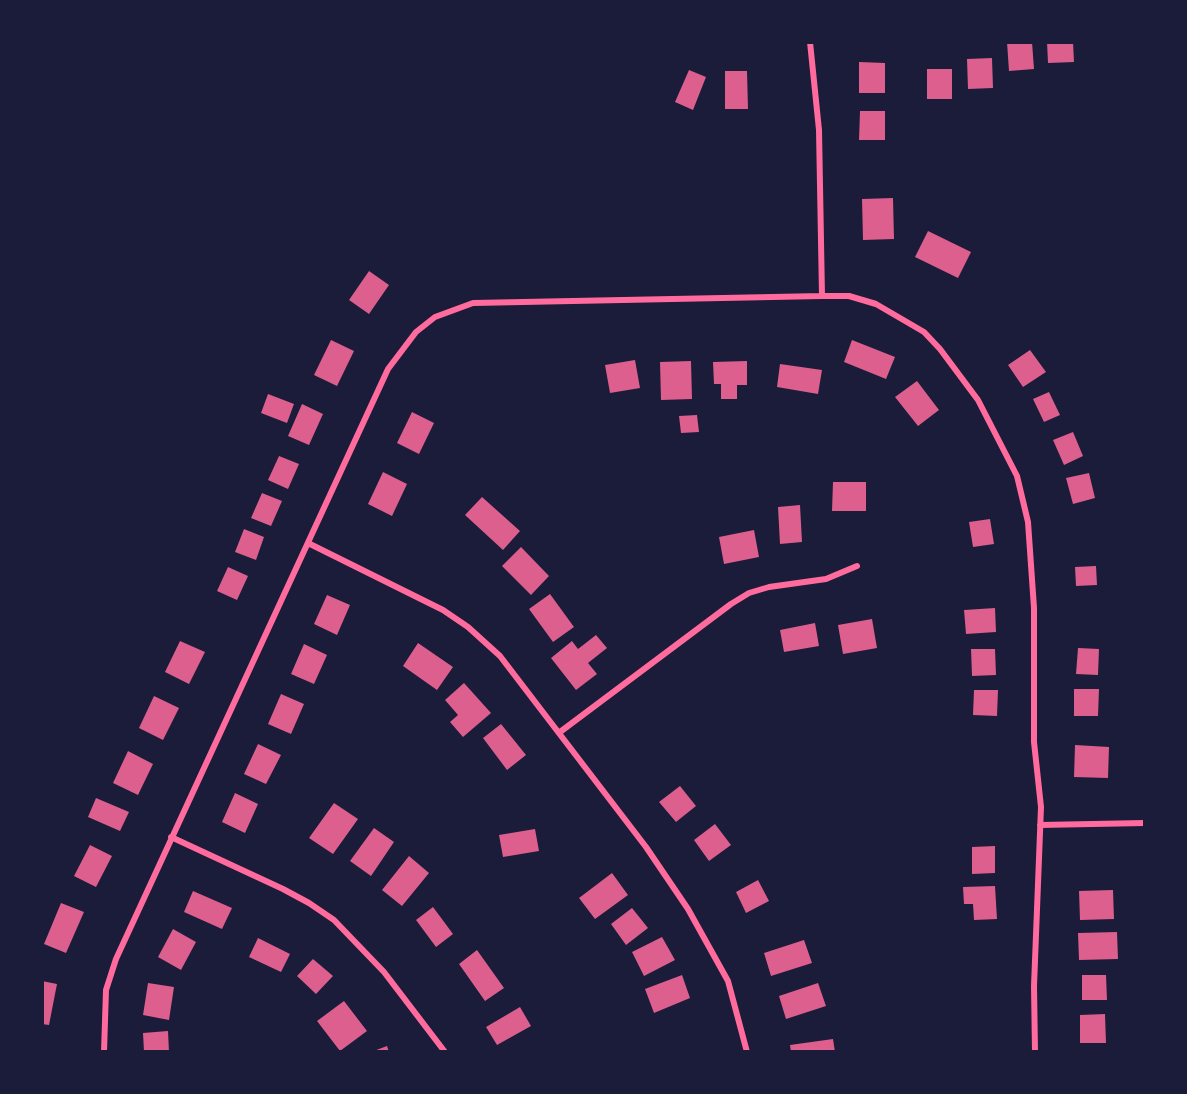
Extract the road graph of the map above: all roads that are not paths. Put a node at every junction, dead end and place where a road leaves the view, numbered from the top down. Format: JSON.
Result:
{"nodes":[{"id":1,"x":810,"y":42,"type":"edge"},
{"id":2,"x":822,"y":296,"type":"junction"},
{"id":3,"x":308,"y":543,"type":"junction"},
{"id":4,"x":857,"y":566,"type":"dead end"},
{"id":5,"x":560,"y":732,"type":"junction"},
{"id":6,"x":1145,"y":824,"type":"edge"},
{"id":7,"x":1040,"y":825,"type":"junction"},
{"id":8,"x":171,"y":837,"type":"junction"},
{"id":9,"x":104,"y":1052,"type":"edge"},
{"id":10,"x":445,"y":1052,"type":"edge"},
{"id":11,"x":747,"y":1052,"type":"edge"},
{"id":12,"x":1035,"y":1052,"type":"edge"}],
"edges":[{"from":1,"to":2,"type":"street"},
{"from":2,"to":3,"type":"street"},
{"from":2,"to":7,"type":"street"},
{"from":3,"to":5,"type":"street"},
{"from":3,"to":8,"type":"street"},
{"from":4,"to":5,"type":"street"},
{"from":5,"to":11,"type":"street"},
{"from":6,"to":7,"type":"street"},
{"from":7,"to":12,"type":"street"},
{"from":8,"to":9,"type":"street"},
{"from":8,"to":10,"type":"street"}]}
